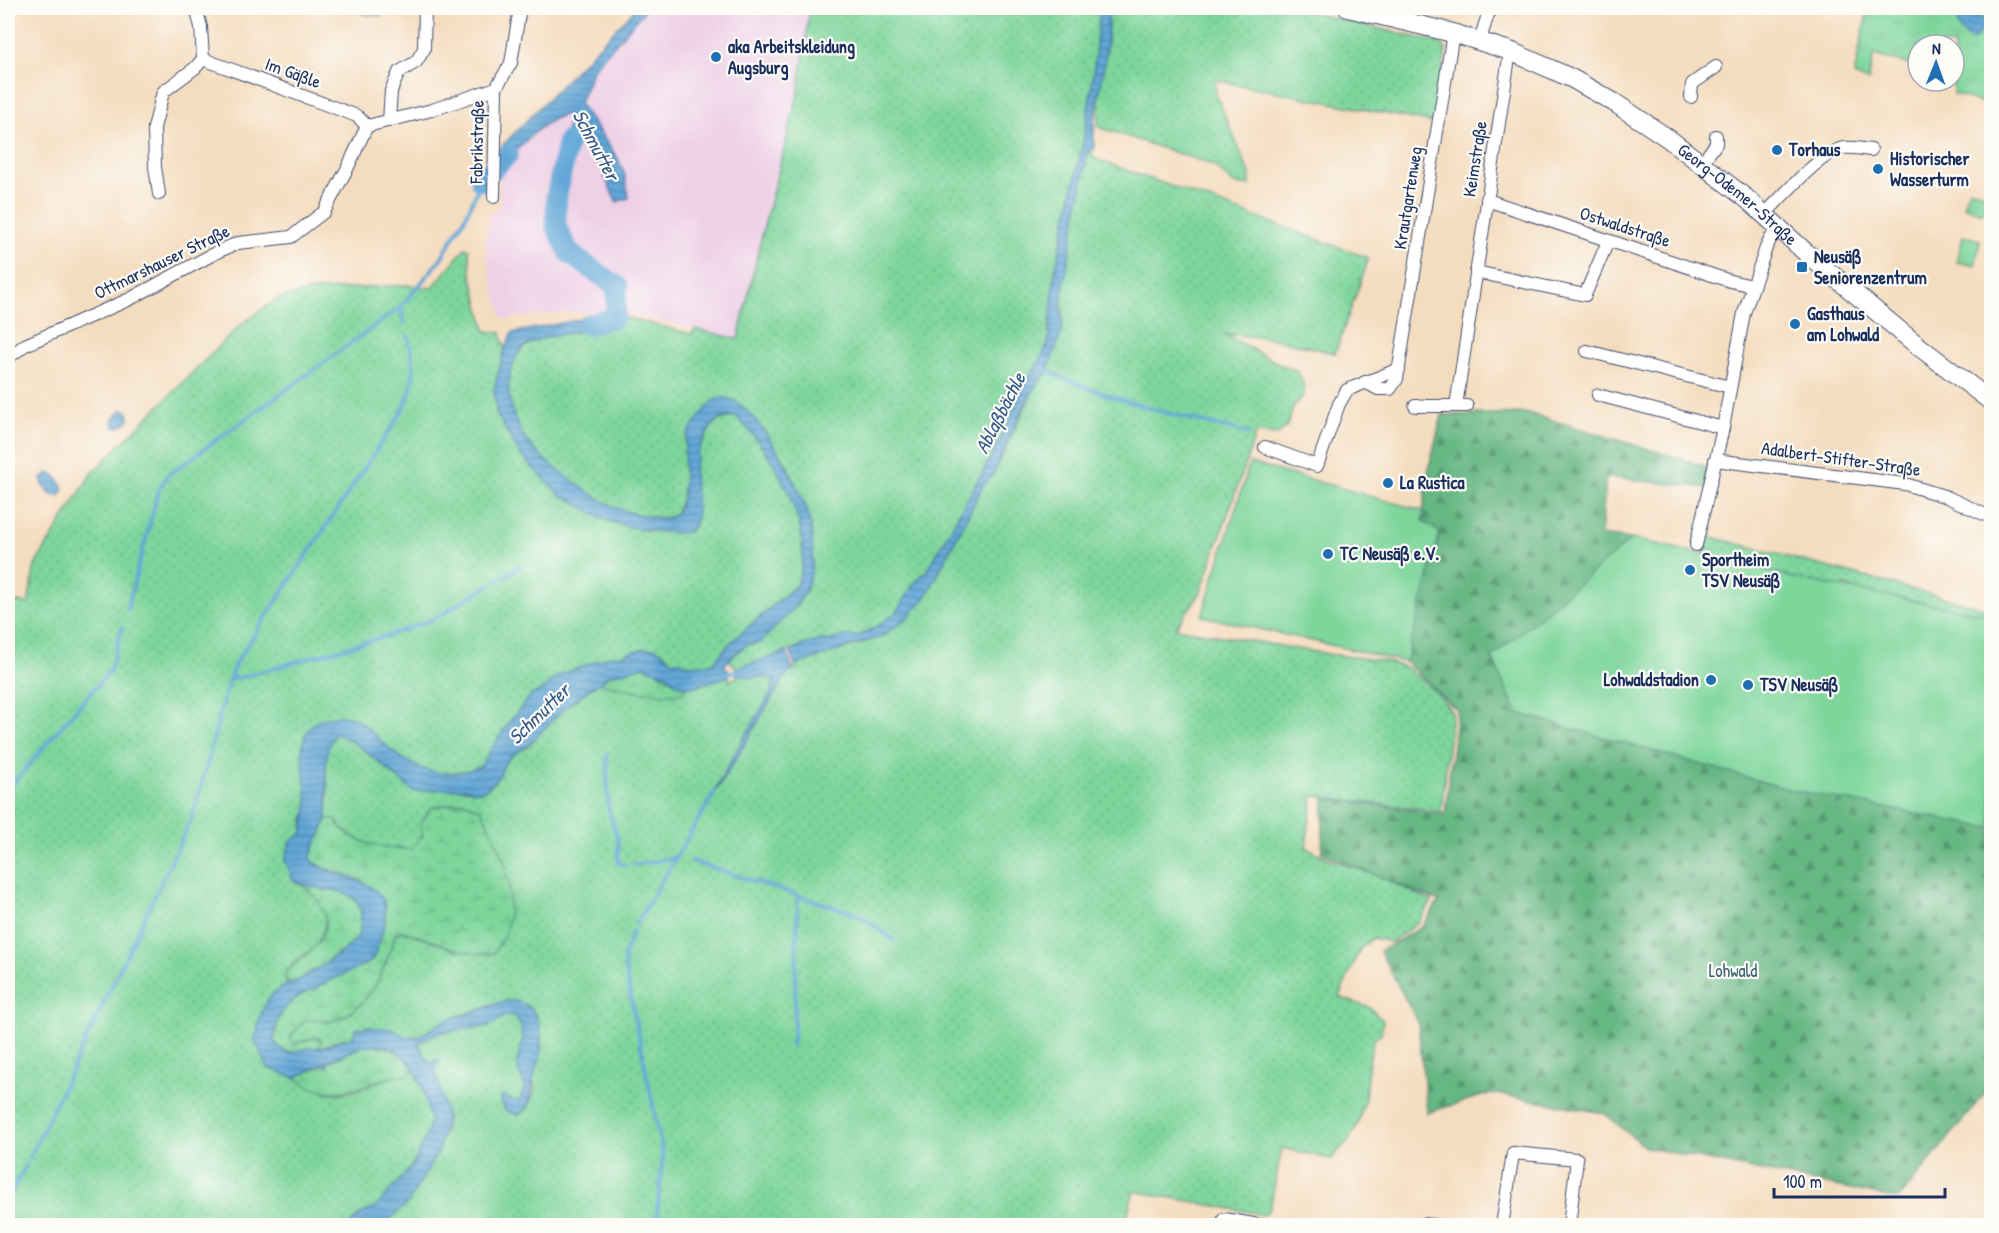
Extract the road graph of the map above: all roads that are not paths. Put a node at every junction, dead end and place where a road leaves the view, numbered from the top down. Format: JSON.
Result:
{"nodes":[{"id":1,"x":196,"y":8,"type":"edge"},
{"id":2,"x":425,"y":8,"type":"edge"},
{"id":3,"x":520,"y":8,"type":"edge"},
{"id":4,"x":1348,"y":8,"type":"edge"},
{"id":5,"x":1490,"y":8,"type":"edge"},
{"id":6,"x":1453,"y":33,"type":"junction"},
{"id":7,"x":1480,"y":40,"type":"junction"},
{"id":8,"x":1510,"y":51,"type":"junction"},
{"id":9,"x":203,"y":59,"type":"junction"},
{"id":10,"x":1716,"y":67,"type":"dead end"},
{"id":11,"x":495,"y":88,"type":"junction"},
{"id":12,"x":1691,"y":97,"type":"dead end"},
{"id":13,"x":389,"y":121,"type":"junction"},
{"id":14,"x":367,"y":126,"type":"junction"},
{"id":15,"x":1716,"y":136,"type":"dead end"},
{"id":16,"x":1871,"y":150,"type":"dead end"},
{"id":17,"x":1701,"y":165,"type":"junction"},
{"id":18,"x":159,"y":194,"type":"dead end"},
{"id":19,"x":494,"y":197,"type":"dead end"},
{"id":20,"x":1487,"y":200,"type":"junction"},
{"id":21,"x":1764,"y":215,"type":"junction"},
{"id":22,"x":1779,"y":230,"type":"junction"},
{"id":23,"x":1608,"y":241,"type":"junction"},
{"id":24,"x":1476,"y":272,"type":"junction"},
{"id":25,"x":1753,"y":286,"type":"junction"},
{"id":26,"x":1587,"y":351,"type":"dead end"},
{"id":27,"x":8,"y":358,"type":"edge"},
{"id":28,"x":1730,"y":387,"type":"junction"},
{"id":29,"x":1598,"y":395,"type":"dead end"},
{"id":30,"x":1992,"y":402,"type":"edge"},
{"id":31,"x":1415,"y":406,"type":"dead end"},
{"id":32,"x":1723,"y":428,"type":"junction"},
{"id":33,"x":1265,"y":447,"type":"dead end"},
{"id":34,"x":1715,"y":460,"type":"junction"},
{"id":35,"x":1992,"y":518,"type":"edge"},
{"id":36,"x":1696,"y":545,"type":"dead end"},
{"id":37,"x":1423,"y":1224,"type":"dead end"},
{"id":38,"x":1223,"y":1226,"type":"edge"},
{"id":39,"x":1265,"y":1226,"type":"edge"},
{"id":40,"x":1441,"y":1226,"type":"edge"},
{"id":41,"x":1502,"y":1226,"type":"edge"},
{"id":42,"x":1569,"y":1226,"type":"edge"}],
"edges":[{"from":1,"to":9,"type":"street"},
{"from":2,"to":13,"type":"street"},
{"from":3,"to":11,"type":"street"},
{"from":4,"to":6,"type":"street","name":"Georg-Odemer-Straße"},
{"from":5,"to":7,"type":"street"},
{"from":6,"to":7,"type":"street","name":"Georg-Odemer-Straße"},
{"from":6,"to":33,"type":"street","name":"Krautgartenweg"},
{"from":7,"to":8,"type":"street","name":"Georg-Odemer-Straße"},
{"from":8,"to":17,"type":"street","name":"Georg-Odemer-Straße"},
{"from":8,"to":20,"type":"street","name":"Keimstraße"},
{"from":9,"to":14,"type":"street","name":"Im Gäßle"},
{"from":9,"to":18,"type":"street"},
{"from":10,"to":12,"type":"street"},
{"from":11,"to":13,"type":"street"},
{"from":11,"to":19,"type":"street","name":"Fabrikstraße"},
{"from":13,"to":14,"type":"street"},
{"from":14,"to":27,"type":"street","name":"Ottmarshauser Straße"},
{"from":15,"to":17,"type":"street"},
{"from":16,"to":21,"type":"street"},
{"from":17,"to":21,"type":"street","name":"Georg-Odemer-Straße"},
{"from":20,"to":23,"type":"street","name":"Ostwaldstraße"},
{"from":20,"to":24,"type":"street","name":"Keimstraße"},
{"from":21,"to":22,"type":"street","name":"Georg-Odemer-Straße"},
{"from":22,"to":25,"type":"street"},
{"from":22,"to":30,"type":"street","name":"Georg-Odemer-Straße"},
{"from":23,"to":24,"type":"street"},
{"from":23,"to":25,"type":"street","name":"Ostwaldstraße"},
{"from":24,"to":31,"type":"street","name":"Keimstraße"},
{"from":25,"to":28,"type":"street"},
{"from":26,"to":28,"type":"street"},
{"from":28,"to":32,"type":"street"},
{"from":29,"to":32,"type":"street"},
{"from":32,"to":34,"type":"street"},
{"from":34,"to":35,"type":"street","name":"Adalbert-Stifter-Straße"},
{"from":34,"to":36,"type":"street"},
{"from":37,"to":40,"type":"street"},
{"from":38,"to":39,"type":"street"},
{"from":41,"to":42,"type":"street"}]}
